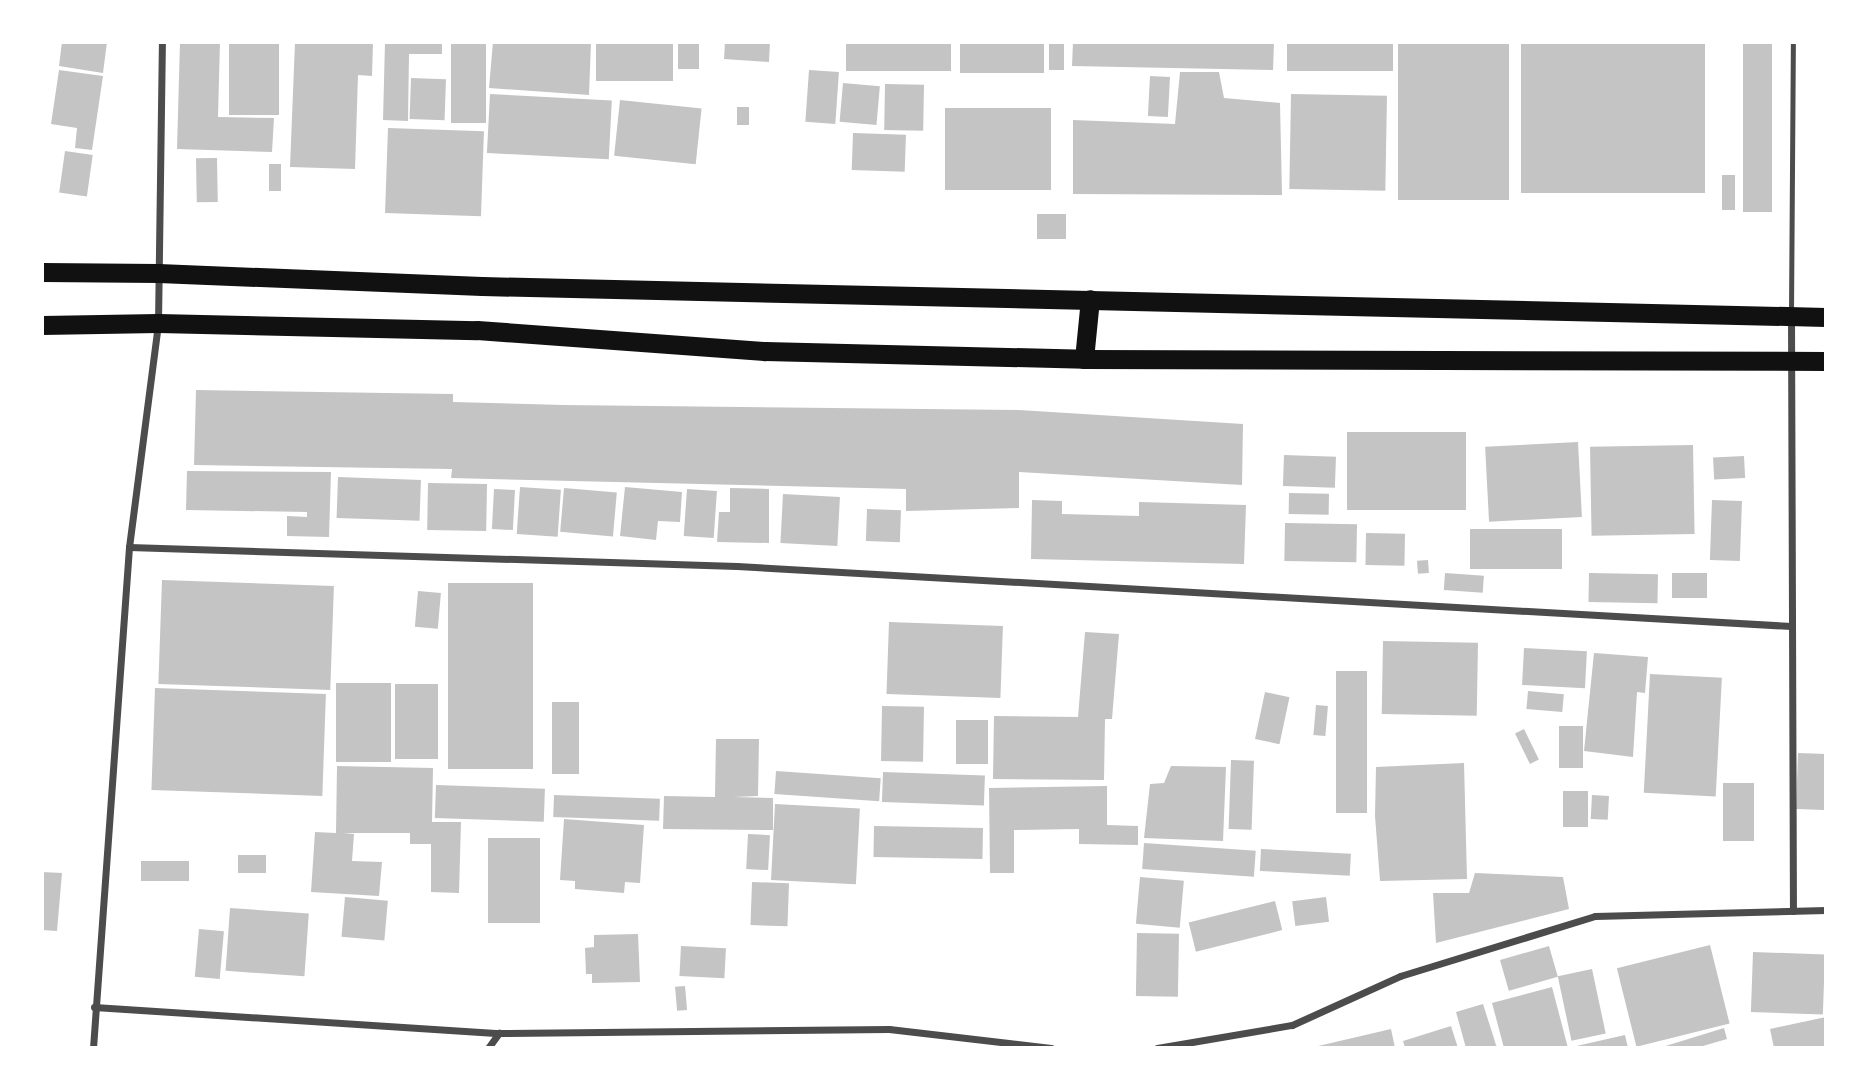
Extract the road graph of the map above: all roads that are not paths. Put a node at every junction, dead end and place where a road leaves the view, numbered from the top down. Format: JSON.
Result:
{"nodes":[{"id":1,"x":162,"y":42,"type":"edge"},
{"id":2,"x":1793,"y":42,"type":"edge"},
{"id":3,"x":42,"y":272,"type":"edge"},
{"id":4,"x":158,"y":273,"type":"junction"},
{"id":5,"x":1090,"y":299,"type":"junction"},
{"id":6,"x":1791,"y":316,"type":"junction"},
{"id":7,"x":1826,"y":317,"type":"edge"},
{"id":8,"x":158,"y":323,"type":"junction"},
{"id":9,"x":42,"y":325,"type":"edge"},
{"id":10,"x":1084,"y":359,"type":"junction"},
{"id":11,"x":1793,"y":360,"type":"junction"},
{"id":12,"x":1826,"y":361,"type":"edge"},
{"id":13,"x":129,"y":547,"type":"junction"},
{"id":14,"x":1791,"y":626,"type":"junction"},
{"id":15,"x":1826,"y":910,"type":"edge"},
{"id":16,"x":1793,"y":911,"type":"junction"},
{"id":17,"x":94,"y":1007,"type":"junction"},
{"id":18,"x":499,"y":1033,"type":"junction"},
{"id":19,"x":93,"y":1048,"type":"edge"},
{"id":20,"x":488,"y":1048,"type":"edge"},
{"id":21,"x":1051,"y":1048,"type":"edge"},
{"id":22,"x":1157,"y":1048,"type":"edge"}],
"edges":[{"from":1,"to":4,"type":"street"},
{"from":2,"to":6,"type":"lane"},
{"from":3,"to":4,"type":"highway"},
{"from":4,"to":5,"type":"highway"},
{"from":4,"to":8,"type":"street"},
{"from":5,"to":6,"type":"highway"},
{"from":5,"to":10,"type":"highway"},
{"from":6,"to":7,"type":"highway"},
{"from":6,"to":11,"type":"street"},
{"from":8,"to":9,"type":"highway"},
{"from":8,"to":10,"type":"highway"},
{"from":8,"to":13,"type":"street"},
{"from":10,"to":11,"type":"highway"},
{"from":11,"to":12,"type":"highway"},
{"from":11,"to":14,"type":"street"},
{"from":13,"to":14,"type":"street"},
{"from":13,"to":17,"type":"street"},
{"from":14,"to":16,"type":"street"},
{"from":15,"to":16,"type":"street"},
{"from":16,"to":22,"type":"street"},
{"from":17,"to":18,"type":"street"},
{"from":17,"to":19,"type":"street"},
{"from":18,"to":20,"type":"street"},
{"from":18,"to":21,"type":"street"}]}
